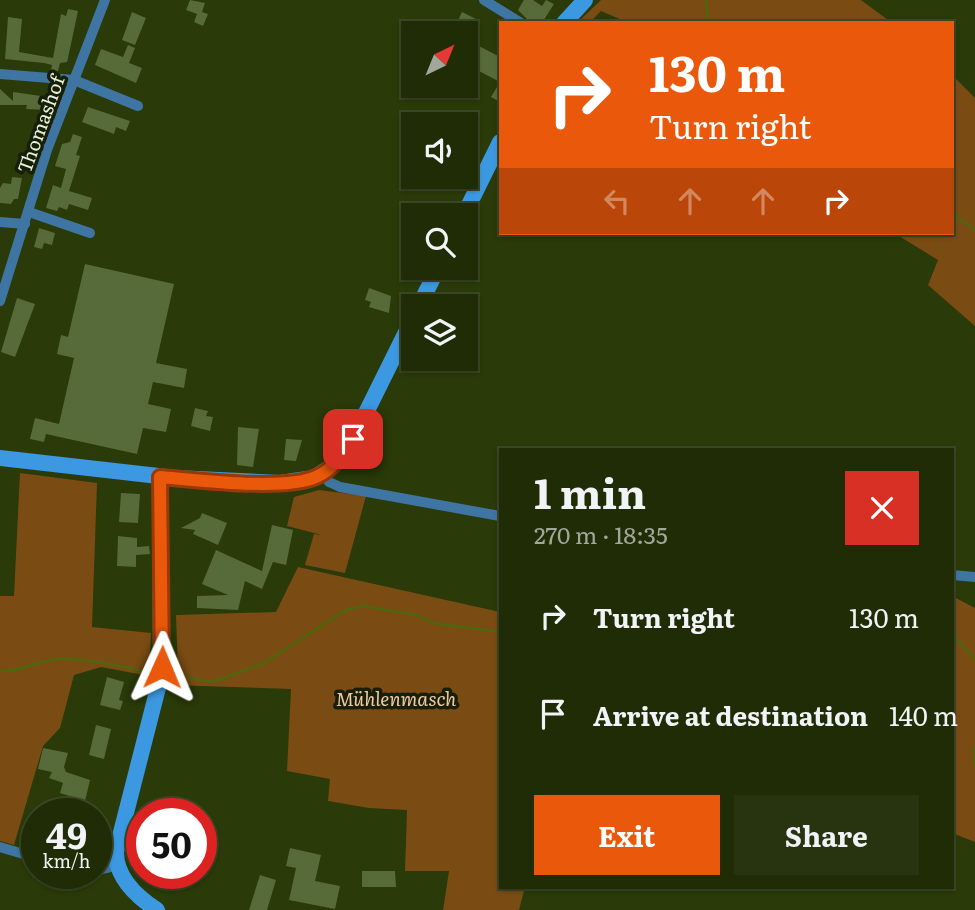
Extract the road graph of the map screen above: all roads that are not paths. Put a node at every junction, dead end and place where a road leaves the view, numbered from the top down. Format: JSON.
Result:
{"nodes":[{"id":1,"x":105,"y":0,"type":"edge"},
{"id":2,"x":484,"y":0,"type":"edge"},
{"id":3,"x":585,"y":0,"type":"edge"},
{"id":4,"x":518,"y":21,"type":"edge"},
{"id":5,"x":566,"y":21,"type":"edge"},
{"id":6,"x":0,"y":74,"type":"edge"},
{"id":7,"x":74,"y":80,"type":"junction"},
{"id":8,"x":138,"y":106,"type":"dead end"},
{"id":9,"x":499,"y":144,"type":"edge"},
{"id":10,"x":470,"y":203,"type":"edge"},
{"id":11,"x":29,"y":212,"type":"junction"},
{"id":12,"x":0,"y":222,"type":"edge"},
{"id":13,"x":25,"y":224,"type":"junction"},
{"id":14,"x":90,"y":233,"type":"dead end"},
{"id":15,"x":0,"y":301,"type":"edge"},
{"id":16,"x":401,"y":342,"type":"edge"},
{"id":17,"x":0,"y":458,"type":"edge"},
{"id":18,"x":323,"y":474,"type":"junction"},
{"id":19,"x":160,"y":477,"type":"junction"},
{"id":20,"x":499,"y":516,"type":"edge"},
{"id":21,"x":954,"y":575,"type":"edge"},
{"id":22,"x":975,"y":578,"type":"edge"},
{"id":23,"x":0,"y":847,"type":"edge"},
{"id":24,"x":21,"y":853,"type":"edge"},
{"id":25,"x":118,"y":865,"type":"junction"},
{"id":26,"x":112,"y":867,"type":"edge"},
{"id":27,"x":157,"y":910,"type":"edge"}],
"edges":[{"from":1,"to":7,"type":"street","name":"Thomashof"},
{"from":2,"to":4,"type":"street"},
{"from":3,"to":5,"type":"main road"},
{"from":6,"to":7,"type":"street"},
{"from":7,"to":8,"type":"street"},
{"from":7,"to":11,"type":"street","name":"Thomashof"},
{"from":9,"to":10,"type":"main road"},
{"from":11,"to":13,"type":"street","name":"Thomashof"},
{"from":11,"to":14,"type":"street"},
{"from":12,"to":13,"type":"street"},
{"from":13,"to":15,"type":"street","name":"Thomashof"},
{"from":16,"to":18,"type":"main road"},
{"from":17,"to":19,"type":"main road"},
{"from":18,"to":19,"type":"main road"},
{"from":18,"to":20,"type":"street"},
{"from":19,"to":25,"type":"main road"},
{"from":21,"to":22,"type":"street"},
{"from":23,"to":24,"type":"street"},
{"from":25,"to":26,"type":"street"},
{"from":25,"to":27,"type":"main road"}]}
